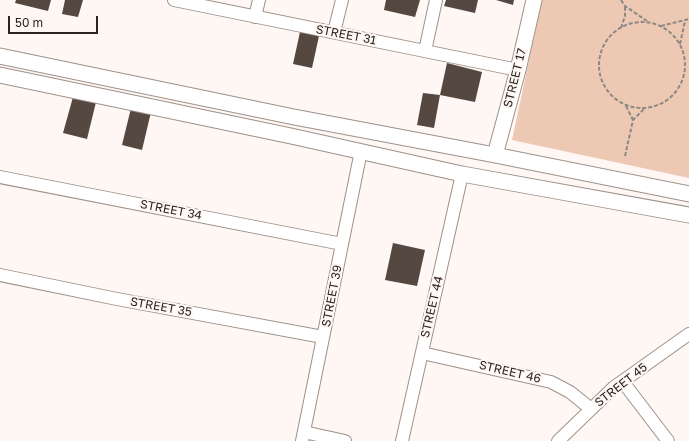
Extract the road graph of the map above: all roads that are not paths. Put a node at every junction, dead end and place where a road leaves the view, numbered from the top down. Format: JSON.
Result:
{"nodes":[{"id":1,"x":174,"y":0,"type":"edge"},
{"id":2,"x":259,"y":0,"type":"edge"},
{"id":3,"x":342,"y":0,"type":"edge"},
{"id":4,"x":436,"y":0,"type":"edge"},
{"id":5,"x":534,"y":0,"type":"edge"},
{"id":6,"x":255,"y":17,"type":"junction"},
{"id":7,"x":334,"y":32,"type":"junction"},
{"id":8,"x":425,"y":51,"type":"junction"},
{"id":9,"x":0,"y":56,"type":"edge"},
{"id":10,"x":518,"y":70,"type":"junction"},
{"id":11,"x":0,"y":75,"type":"edge"},
{"id":12,"x":294,"y":117,"type":"junction"},
{"id":13,"x":291,"y":136,"type":"junction"},
{"id":14,"x":361,"y":151,"type":"junction"},
{"id":15,"x":495,"y":155,"type":"junction"},
{"id":16,"x":462,"y":174,"type":"junction"},
{"id":17,"x":0,"y":176,"type":"edge"},
{"id":18,"x":689,"y":194,"type":"edge"},
{"id":19,"x":689,"y":215,"type":"edge"},
{"id":20,"x":342,"y":244,"type":"junction"},
{"id":21,"x":0,"y":275,"type":"edge"},
{"id":22,"x":689,"y":334,"type":"edge"},
{"id":23,"x":323,"y":337,"type":"junction"},
{"id":24,"x":422,"y":353,"type":"junction"},
{"id":25,"x":623,"y":382,"type":"junction"},
{"id":26,"x":591,"y":409,"type":"junction"},
{"id":27,"x":303,"y":437,"type":"edge"},
{"id":28,"x":661,"y":438,"type":"edge"},
{"id":29,"x":345,"y":441,"type":"edge"},
{"id":30,"x":402,"y":441,"type":"edge"},
{"id":31,"x":558,"y":441,"type":"edge"}],
"edges":[{"from":1,"to":6,"type":"street","name":"STREET 31"},
{"from":2,"to":6,"type":"street"},
{"from":3,"to":7,"type":"street"},
{"from":4,"to":8,"type":"street"},
{"from":5,"to":10,"type":"street","name":"STREET 17"},
{"from":6,"to":7,"type":"street","name":"STREET 31"},
{"from":7,"to":8,"type":"street","name":"STREET 31"},
{"from":8,"to":10,"type":"street","name":"STREET 31"},
{"from":9,"to":12,"type":"street"},
{"from":10,"to":15,"type":"street","name":"STREET 17"},
{"from":11,"to":13,"type":"street"},
{"from":12,"to":13,"type":"street"},
{"from":12,"to":15,"type":"street"},
{"from":13,"to":14,"type":"street"},
{"from":14,"to":16,"type":"street"},
{"from":14,"to":20,"type":"street","name":"STREET 39"},
{"from":15,"to":18,"type":"street"},
{"from":16,"to":19,"type":"street"},
{"from":16,"to":24,"type":"street","name":"STREET 44"},
{"from":17,"to":20,"type":"street","name":"STREET 34"},
{"from":20,"to":23,"type":"street","name":"STREET 39"},
{"from":21,"to":23,"type":"street","name":"STREET 35"},
{"from":22,"to":25,"type":"street","name":"STREET 45"},
{"from":23,"to":27,"type":"street","name":"STREET 39"},
{"from":24,"to":26,"type":"street","name":"STREET 46"},
{"from":24,"to":30,"type":"street","name":"STREET 44"},
{"from":25,"to":26,"type":"street","name":"STREET 45"},
{"from":25,"to":28,"type":"street"},
{"from":26,"to":31,"type":"street","name":"STREET 45"},
{"from":27,"to":29,"type":"street"}]}
